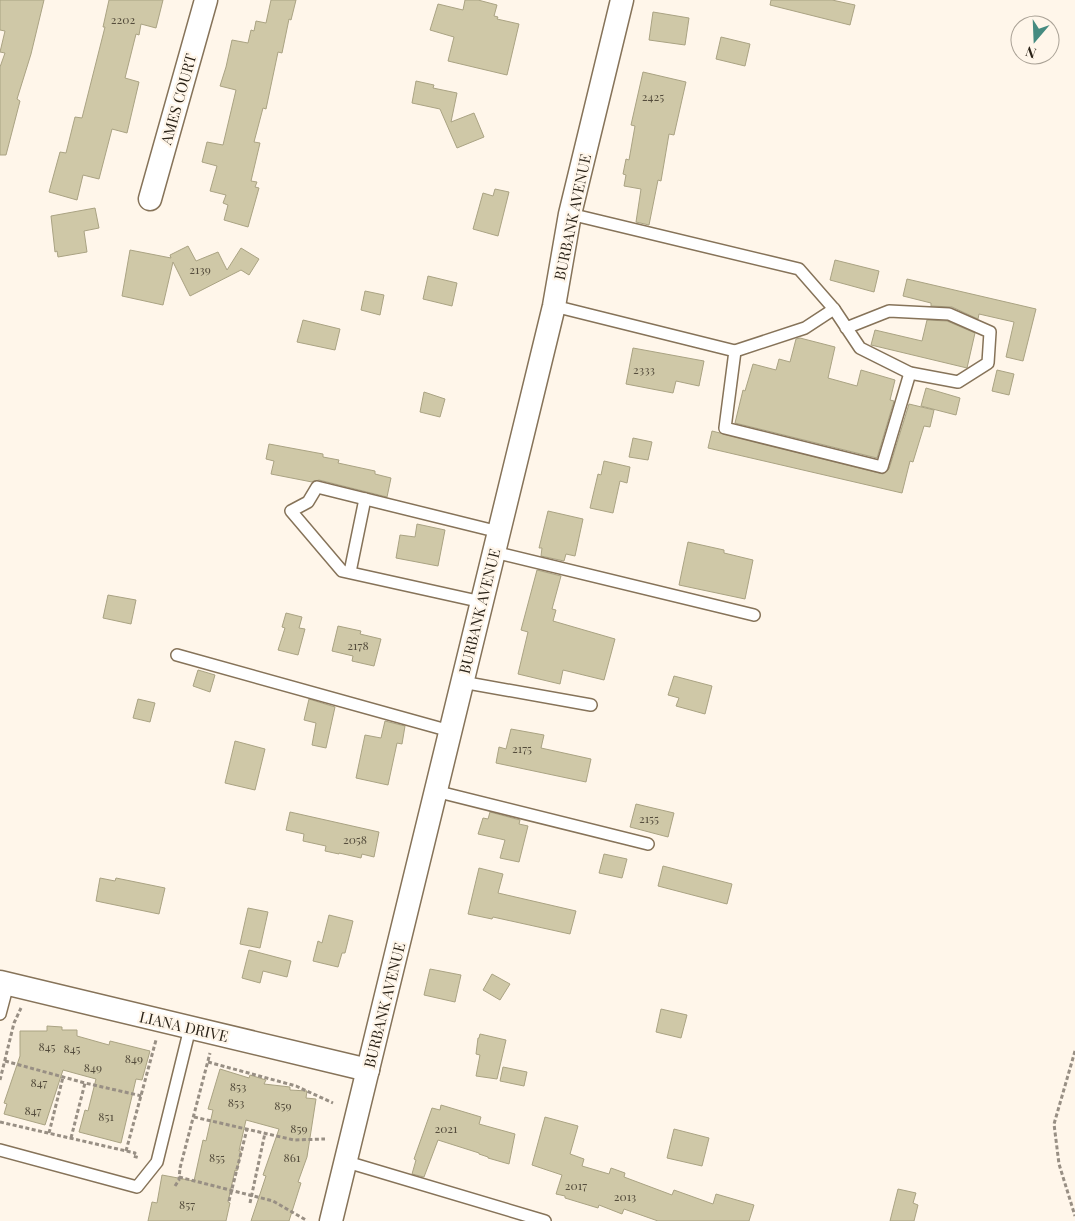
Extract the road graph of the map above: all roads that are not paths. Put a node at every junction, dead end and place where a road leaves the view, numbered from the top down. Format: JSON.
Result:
{"nodes":[{"id":1,"x":206,"y":0,"type":"edge"},
{"id":2,"x":622,"y":0,"type":"edge"},
{"id":3,"x":150,"y":198,"type":"dead end"},
{"id":4,"x":570,"y":214,"type":"junction"},
{"id":5,"x":554,"y":306,"type":"junction"},
{"id":6,"x":834,"y":309,"type":"junction"},
{"id":7,"x":846,"y":328,"type":"junction"},
{"id":8,"x":735,"y":351,"type":"junction"},
{"id":9,"x":910,"y":373,"type":"junction"},
{"id":10,"x":365,"y":499,"type":"junction"},
{"id":11,"x":496,"y":542,"type":"junction"},
{"id":12,"x":350,"y":572,"type":"junction"},
{"id":13,"x":482,"y":602,"type":"junction"},
{"id":14,"x":754,"y":615,"type":"dead end"},
{"id":15,"x":177,"y":655,"type":"dead end"},
{"id":16,"x":462,"y":682,"type":"junction"},
{"id":17,"x":591,"y":705,"type":"dead end"},
{"id":18,"x":450,"y":731,"type":"junction"},
{"id":19,"x":435,"y":791,"type":"junction"},
{"id":20,"x":648,"y":844,"type":"dead end"},
{"id":21,"x":4,"y":983,"type":"edge"},
{"id":22,"x":0,"y":1014,"type":"edge"},
{"id":23,"x":190,"y":1028,"type":"junction"},
{"id":24,"x":368,"y":1070,"type":"junction"},
{"id":25,"x":0,"y":1150,"type":"edge"},
{"id":26,"x":347,"y":1162,"type":"junction"},
{"id":27,"x":331,"y":1221,"type":"edge"},
{"id":28,"x":545,"y":1221,"type":"edge"}],
"edges":[{"from":1,"to":3,"type":"street","name":"AMES COURT"},
{"from":2,"to":4,"type":"street","name":"BURBANK AVENUE"},
{"from":4,"to":5,"type":"street","name":"BURBANK AVENUE"},
{"from":4,"to":6,"type":"lane"},
{"from":5,"to":8,"type":"lane"},
{"from":5,"to":11,"type":"street","name":"BURBANK AVENUE"},
{"from":6,"to":7,"type":"lane"},
{"from":6,"to":8,"type":"lane"},
{"from":7,"to":9,"type":"lane"},
{"from":7,"to":9,"type":"lane"},
{"from":8,"to":9,"type":"lane"},
{"from":10,"to":11,"type":"lane"},
{"from":10,"to":12,"type":"lane"},
{"from":10,"to":12,"type":"lane"},
{"from":11,"to":13,"type":"street","name":"BURBANK AVENUE"},
{"from":11,"to":14,"type":"lane"},
{"from":12,"to":13,"type":"lane"},
{"from":13,"to":16,"type":"street","name":"BURBANK AVENUE"},
{"from":15,"to":18,"type":"lane"},
{"from":16,"to":17,"type":"lane"},
{"from":16,"to":18,"type":"street","name":"BURBANK AVENUE"},
{"from":18,"to":19,"type":"street","name":"BURBANK AVENUE"},
{"from":19,"to":20,"type":"lane"},
{"from":19,"to":24,"type":"street","name":"BURBANK AVENUE"},
{"from":21,"to":22,"type":"lane"},
{"from":21,"to":23,"type":"street","name":"LIANA DRIVE"},
{"from":23,"to":24,"type":"street","name":"LIANA DRIVE"},
{"from":23,"to":25,"type":"lane"},
{"from":24,"to":26,"type":"street","name":"BURBANK AVENUE"},
{"from":26,"to":27,"type":"street","name":"BURBANK AVENUE"},
{"from":26,"to":28,"type":"lane"}]}
